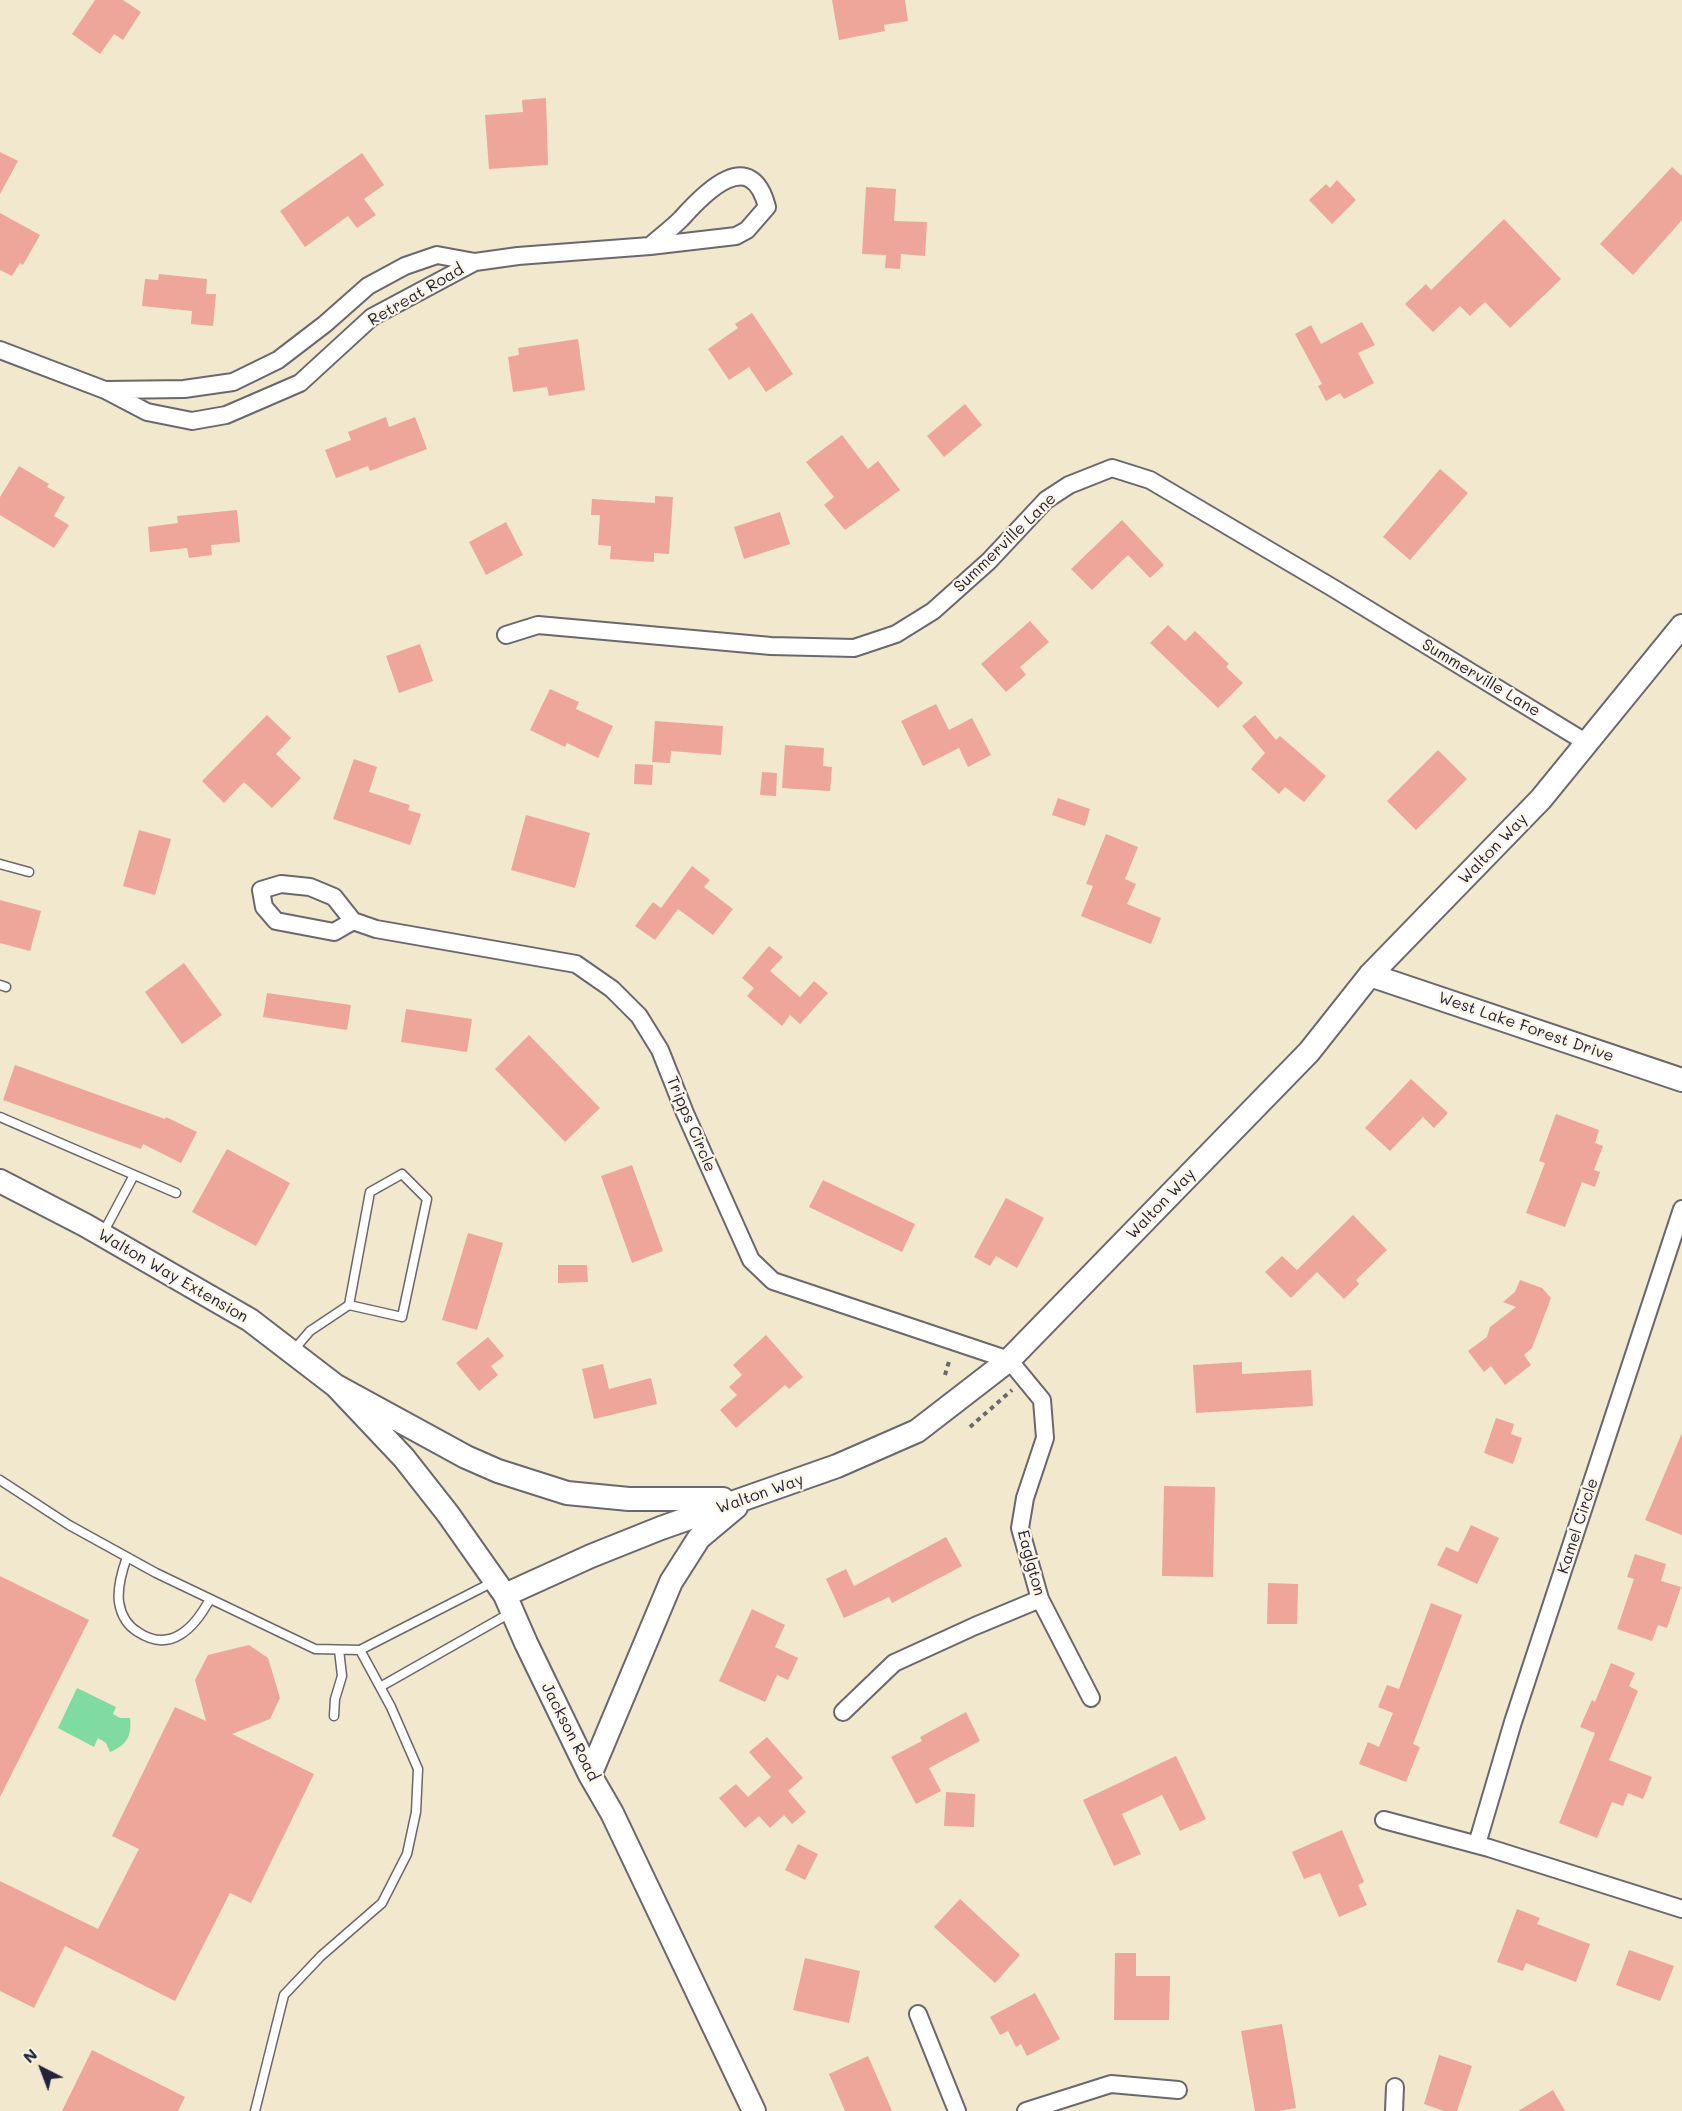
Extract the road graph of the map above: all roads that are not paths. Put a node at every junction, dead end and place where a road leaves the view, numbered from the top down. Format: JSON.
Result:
{"nodes":[{"id":1,"x":650,"y":246,"type":"junction"},
{"id":2,"x":475,"y":262,"type":"junction"},
{"id":3,"x":0,"y":350,"type":"edge"},
{"id":4,"x":105,"y":390,"type":"junction"},
{"id":5,"x":1682,"y":626,"type":"edge"},
{"id":6,"x":506,"y":635,"type":"dead end"},
{"id":7,"x":1587,"y":743,"type":"junction"},
{"id":8,"x":0,"y":864,"type":"edge"},
{"id":9,"x":29,"y":872,"type":"dead end"},
{"id":10,"x":353,"y":921,"type":"junction"},
{"id":11,"x":1370,"y":975,"type":"junction"},
{"id":12,"x":1682,"y":1080,"type":"edge"},
{"id":13,"x":0,"y":1117,"type":"edge"},
{"id":14,"x":134,"y":1175,"type":"junction"},
{"id":15,"x":0,"y":1181,"type":"edge"},
{"id":16,"x":176,"y":1193,"type":"dead end"},
{"id":17,"x":1682,"y":1209,"type":"edge"},
{"id":18,"x":102,"y":1235,"type":"junction"},
{"id":19,"x":349,"y":1305,"type":"junction"},
{"id":20,"x":292,"y":1352,"type":"junction"},
{"id":21,"x":1009,"y":1360,"type":"junction"},
{"id":22,"x":336,"y":1386,"type":"junction"},
{"id":23,"x":0,"y":1480,"type":"edge"},
{"id":24,"x":746,"y":1499,"type":"junction"},
{"id":25,"x":127,"y":1557,"type":"junction"},
{"id":26,"x":504,"y":1596,"type":"junction"},
{"id":27,"x":210,"y":1599,"type":"junction"},
{"id":28,"x":1040,"y":1599,"type":"junction"},
{"id":29,"x":339,"y":1650,"type":"junction"},
{"id":30,"x":360,"y":1650,"type":"junction"},
{"id":31,"x":380,"y":1687,"type":"junction"},
{"id":32,"x":1091,"y":1698,"type":"dead end"},
{"id":33,"x":843,"y":1712,"type":"dead end"},
{"id":34,"x":334,"y":1716,"type":"dead end"},
{"id":35,"x":591,"y":1775,"type":"junction"},
{"id":36,"x":1384,"y":1820,"type":"dead end"},
{"id":37,"x":1476,"y":1844,"type":"junction"},
{"id":38,"x":1682,"y":1909,"type":"edge"},
{"id":39,"x":918,"y":2014,"type":"dead end"},
{"id":40,"x":1395,"y":2087,"type":"dead end"},
{"id":41,"x":1178,"y":2090,"type":"dead end"},
{"id":42,"x":255,"y":2111,"type":"edge"},
{"id":43,"x":754,"y":2111,"type":"edge"},
{"id":44,"x":957,"y":2111,"type":"edge"},
{"id":45,"x":1026,"y":2111,"type":"edge"},
{"id":46,"x":1394,"y":2111,"type":"edge"}],
"edges":[{"from":1,"to":1,"type":"street","name":"Retreat Road"},
{"from":1,"to":2,"type":"street","name":"Retreat Road"},
{"from":2,"to":4,"type":"street","name":"Retreat Road"},
{"from":2,"to":4,"type":"street","name":"Retreat Road"},
{"from":3,"to":4,"type":"street","name":"Retreat Road"},
{"from":5,"to":7,"type":"main road","name":"Walton Way"},
{"from":6,"to":7,"type":"street","name":"Summerville Lane"},
{"from":7,"to":11,"type":"main road","name":"Walton Way"},
{"from":8,"to":9,"type":"lane"},
{"from":10,"to":10,"type":"street"},
{"from":10,"to":21,"type":"street","name":"Tripps Circle"},
{"from":11,"to":12,"type":"main road","name":"West Lake Forest Drive"},
{"from":11,"to":21,"type":"main road","name":"Walton Way"},
{"from":13,"to":14,"type":"lane"},
{"from":14,"to":16,"type":"lane"},
{"from":14,"to":18,"type":"lane"},
{"from":15,"to":18,"type":"main road","name":"Walton Way Extension"},
{"from":17,"to":37,"type":"street","name":"Kamel Circle"},
{"from":18,"to":20,"type":"main road","name":"Walton Way Extension"},
{"from":19,"to":19,"type":"lane"},
{"from":19,"to":20,"type":"lane"},
{"from":20,"to":22,"type":"main road","name":"Walton Way Extension"},
{"from":21,"to":24,"type":"main road","name":"Walton Way"},
{"from":21,"to":28,"type":"street","name":"Eaglgton"},
{"from":22,"to":24,"type":"main road"},
{"from":22,"to":26,"type":"main road","name":"Jackson Road"},
{"from":23,"to":25,"type":"lane"},
{"from":24,"to":26,"type":"main road","name":"Walton Way"},
{"from":24,"to":35,"type":"main road"},
{"from":25,"to":27,"type":"lane"},
{"from":25,"to":27,"type":"lane"},
{"from":26,"to":30,"type":"lane"},
{"from":26,"to":31,"type":"lane"},
{"from":26,"to":35,"type":"main road","name":"Jackson Road"},
{"from":27,"to":29,"type":"lane"},
{"from":28,"to":32,"type":"street","name":"Eaglgton"},
{"from":28,"to":33,"type":"street"},
{"from":29,"to":30,"type":"lane"},
{"from":29,"to":34,"type":"lane"},
{"from":30,"to":31,"type":"lane"},
{"from":31,"to":42,"type":"lane"},
{"from":35,"to":43,"type":"main road","name":"Jackson Road"},
{"from":36,"to":37,"type":"street"},
{"from":37,"to":38,"type":"street"},
{"from":39,"to":44,"type":"street"},
{"from":40,"to":46,"type":"street"},
{"from":41,"to":45,"type":"street"}]}
